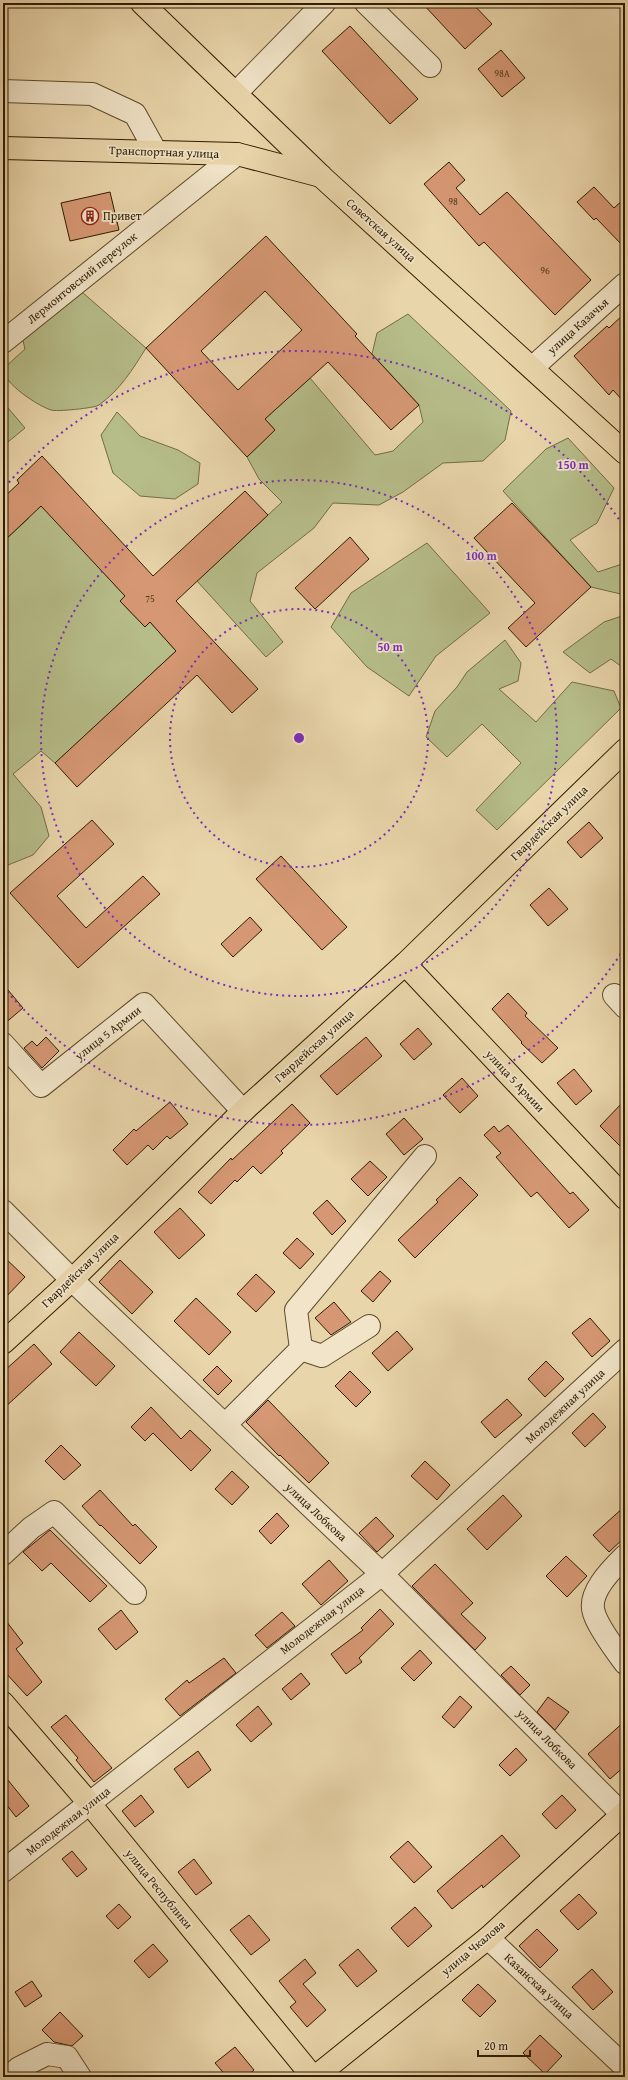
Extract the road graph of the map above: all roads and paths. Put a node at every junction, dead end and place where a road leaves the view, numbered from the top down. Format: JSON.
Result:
{"nodes":[{"id":1,"x":142,"y":3,"type":"edge"},
{"id":2,"x":324,"y":3,"type":"edge"},
{"id":3,"x":366,"y":3,"type":"edge"},
{"id":4,"x":430,"y":66,"type":"dead end"},
{"id":5,"x":3,"y":91,"type":"edge"},
{"id":6,"x":236,"y":93,"type":"junction"},
{"id":7,"x":3,"y":148,"type":"edge"},
{"id":8,"x":156,"y":152,"type":"junction"},
{"id":9,"x":237,"y":154,"type":"junction"},
{"id":10,"x":322,"y":177,"type":"junction"},
{"id":11,"x":625,"y":284,"type":"edge"},
{"id":12,"x":3,"y":342,"type":"edge"},
{"id":13,"x":532,"y":368,"type":"junction"},
{"id":14,"x":625,"y":453,"type":"edge"},
{"id":15,"x":625,"y":750,"type":"edge"},
{"id":16,"x":405,"y":964,"type":"junction"},
{"id":17,"x":3,"y":1044,"type":"edge"},
{"id":18,"x":243,"y":1111,"type":"junction"},
{"id":19,"x":425,"y":1156,"type":"dead end"},
{"id":20,"x":625,"y":1198,"type":"edge"},
{"id":21,"x":3,"y":1211,"type":"edge"},
{"id":22,"x":72,"y":1280,"type":"junction"},
{"id":23,"x":369,"y":1326,"type":"dead end"},
{"id":24,"x":3,"y":1342,"type":"edge"},
{"id":25,"x":301,"y":1349,"type":"junction"},
{"id":26,"x":625,"y":1350,"type":"edge"},
{"id":27,"x":225,"y":1425,"type":"junction"},
{"id":28,"x":3,"y":1554,"type":"edge"},
{"id":29,"x":625,"y":1556,"type":"edge"},
{"id":30,"x":382,"y":1574,"type":"junction"},
{"id":31,"x":135,"y":1593,"type":"dead end"},
{"id":32,"x":625,"y":1663,"type":"edge"},
{"id":33,"x":3,"y":1703,"type":"edge"},
{"id":34,"x":90,"y":1804,"type":"junction"},
{"id":35,"x":624,"y":1814,"type":"edge"},
{"id":36,"x":3,"y":1871,"type":"edge"},
{"id":37,"x":488,"y":1938,"type":"junction"},
{"id":38,"x":625,"y":2067,"type":"edge"},
{"id":39,"x":9,"y":2077,"type":"edge"},
{"id":40,"x":80,"y":2077,"type":"edge"},
{"id":41,"x":314,"y":2077,"type":"edge"}],
"edges":[{"from":1,"to":6,"type":"main road","name":"Советская улица"},
{"from":2,"to":6,"type":"street"},
{"from":3,"to":4,"type":"street"},
{"from":5,"to":8,"type":"street"},
{"from":6,"to":10,"type":"main road","name":"Советская улица"},
{"from":7,"to":8,"type":"main road","name":"Транспортная улица"},
{"from":8,"to":9,"type":"main road","name":"Транспортная улица"},
{"from":9,"to":10,"type":"main road","name":"Транспортная улица"},
{"from":9,"to":12,"type":"street","name":"Лермонтовский переулок"},
{"from":10,"to":13,"type":"main road","name":"Советская улица"},
{"from":11,"to":13,"type":"street","name":"улица Казачья"},
{"from":13,"to":14,"type":"main road","name":"Советская улица"},
{"from":15,"to":16,"type":"main road","name":"Гвардейская улица"},
{"from":16,"to":18,"type":"main road","name":"Гвардейская улица"},
{"from":16,"to":20,"type":"main road","name":"улица 5 Армии"},
{"from":17,"to":18,"type":"street","name":"улица 5 Армии"},
{"from":18,"to":22,"type":"main road","name":"Гвардейская улица"},
{"from":19,"to":25,"type":"street"},
{"from":21,"to":22,"type":"street","name":"улица Лобкова"},
{"from":22,"to":24,"type":"main road","name":"Гвардейская улица"},
{"from":22,"to":27,"type":"street","name":"улица Лобкова"},
{"from":23,"to":25,"type":"street"},
{"from":25,"to":27,"type":"street"},
{"from":26,"to":30,"type":"street","name":"Молодежная улица"},
{"from":27,"to":30,"type":"street","name":"улица Лобкова"},
{"from":28,"to":31,"type":"street"},
{"from":29,"to":32,"type":"street"},
{"from":30,"to":34,"type":"street","name":"Молодежная улица"},
{"from":30,"to":35,"type":"street","name":"улица Лобкова"},
{"from":33,"to":34,"type":"main road","name":"улица Республики"},
{"from":34,"to":36,"type":"street","name":"Молодежная улица"},
{"from":34,"to":41,"type":"main road","name":"улица Республики"},
{"from":35,"to":37,"type":"main road","name":"улица Чкалова"},
{"from":37,"to":38,"type":"street","name":"Казанская улица"},
{"from":37,"to":41,"type":"main road","name":"улица Чкалова"},
{"from":39,"to":40,"type":"street"}]}
